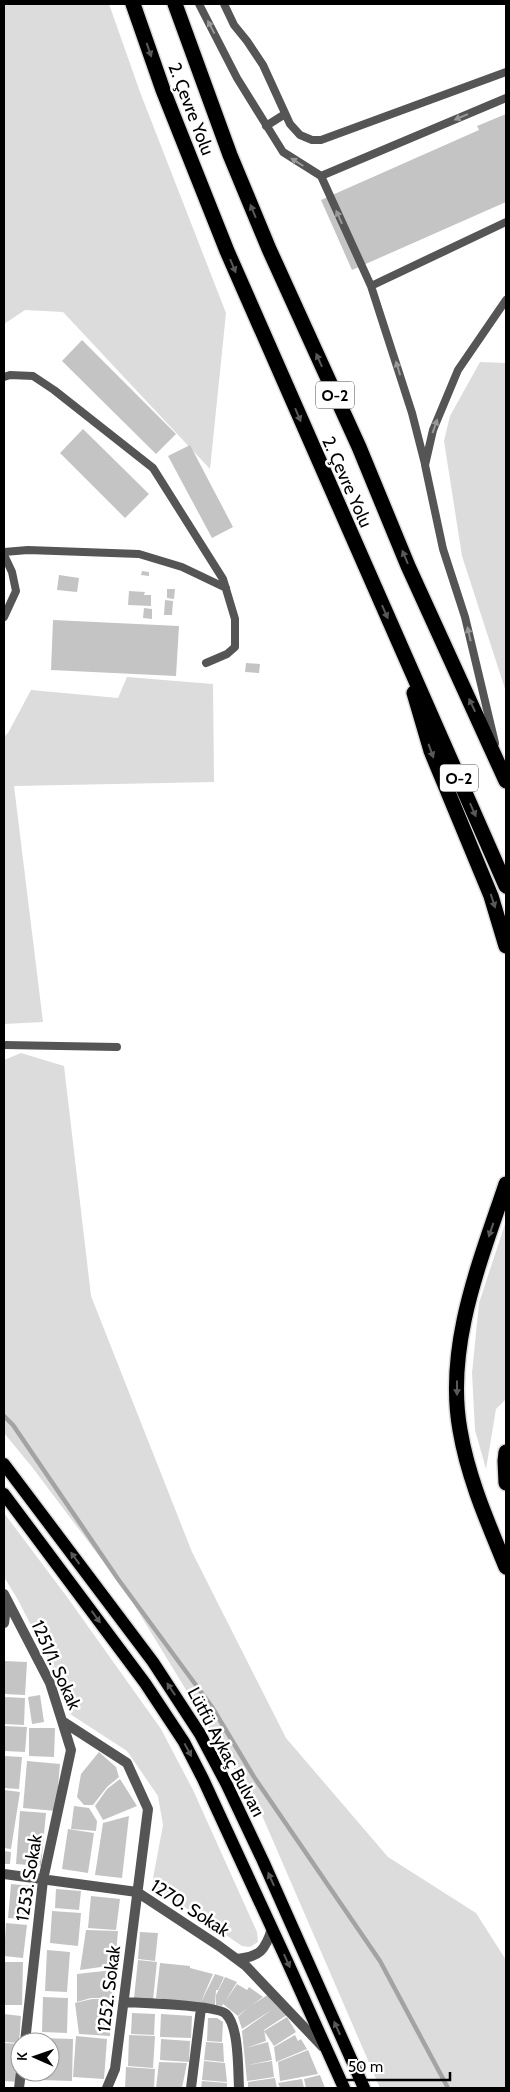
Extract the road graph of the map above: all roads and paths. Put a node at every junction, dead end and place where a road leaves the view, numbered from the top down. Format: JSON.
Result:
{"nodes":[{"id":1,"x":133,"y":4,"type":"edge"},
{"id":2,"x":175,"y":4,"type":"edge"},
{"id":3,"x":199,"y":4,"type":"edge"},
{"id":4,"x":224,"y":4,"type":"edge"},
{"id":5,"x":506,"y":72,"type":"edge"},
{"id":6,"x":506,"y":98,"type":"edge"},
{"id":7,"x":285,"y":114,"type":"junction"},
{"id":8,"x":266,"y":126,"type":"junction"},
{"id":9,"x":321,"y":176,"type":"junction"},
{"id":10,"x":506,"y":222,"type":"edge"},
{"id":11,"x":371,"y":286,"type":"junction"},
{"id":12,"x":506,"y":300,"type":"edge"},
{"id":13,"x":4,"y":377,"type":"edge"},
{"id":14,"x":425,"y":466,"type":"junction"},
{"id":15,"x":4,"y":554,"type":"edge"},
{"id":16,"x":226,"y":588,"type":"junction"},
{"id":17,"x":4,"y":617,"type":"edge"},
{"id":18,"x":206,"y":663,"type":"dead end"},
{"id":19,"x":411,"y":670,"type":"junction"},
{"id":20,"x":500,"y":767,"type":"junction"},
{"id":21,"x":506,"y":781,"type":"edge"},
{"id":22,"x":506,"y":886,"type":"edge"},
{"id":23,"x":506,"y":946,"type":"edge"},
{"id":24,"x":4,"y":1045,"type":"edge"},
{"id":25,"x":117,"y":1047,"type":"dead end"},
{"id":26,"x":506,"y":1184,"type":"edge"},
{"id":27,"x":506,"y":1452,"type":"edge"},
{"id":28,"x":4,"y":1464,"type":"edge"},
{"id":29,"x":506,"y":1484,"type":"edge"},
{"id":30,"x":4,"y":1494,"type":"edge"},
{"id":31,"x":506,"y":1567,"type":"edge"},
{"id":32,"x":5,"y":1596,"type":"edge"},
{"id":33,"x":4,"y":1623,"type":"edge"},
{"id":34,"x":62,"y":1721,"type":"junction"},
{"id":35,"x":4,"y":1874,"type":"edge"},
{"id":36,"x":43,"y":1880,"type":"junction"},
{"id":37,"x":137,"y":1892,"type":"junction"},
{"id":38,"x":272,"y":1929,"type":"junction"},
{"id":39,"x":237,"y":1959,"type":"junction"},
{"id":40,"x":124,"y":2002,"type":"junction"},
{"id":41,"x":201,"y":2008,"type":"junction"},
{"id":42,"x":26,"y":2032,"type":"edge"},
{"id":43,"x":325,"y":2049,"type":"junction"},
{"id":44,"x":107,"y":2088,"type":"edge"},
{"id":45,"x":191,"y":2088,"type":"edge"},
{"id":46,"x":239,"y":2088,"type":"edge"},
{"id":47,"x":344,"y":2088,"type":"edge"},
{"id":48,"x":364,"y":2088,"type":"edge"}],
"edges":[{"from":1,"to":19,"type":"highway","name":"2. Çevre Yolu","number":"O-2","one_way":true},
{"from":20,"to":2,"type":"highway","name":"2. Çevre Yolu","number":"O-2","one_way":true},
{"from":8,"to":3,"type":"lane","one_way":true},
{"from":4,"to":7,"type":"lane"},
{"from":5,"to":7,"type":"lane"},
{"from":6,"to":9,"type":"lane","one_way":true},
{"from":7,"to":8,"type":"lane"},
{"from":9,"to":8,"type":"lane","one_way":true},
{"from":11,"to":9,"type":"lane","one_way":true},
{"from":10,"to":11,"type":"lane"},
{"from":14,"to":11,"type":"lane","one_way":true},
{"from":14,"to":12,"type":"lane","one_way":true},
{"from":13,"to":16,"type":"lane"},
{"from":20,"to":14,"type":"lane","one_way":true},
{"from":15,"to":16,"type":"lane"},
{"from":15,"to":17,"type":"lane"},
{"from":16,"to":18,"type":"lane"},
{"from":19,"to":22,"type":"highway","name":"2. Çevre Yolu","number":"O-2","one_way":true},
{"from":19,"to":23,"type":"highway","one_way":true},
{"from":20,"to":21,"type":"highway","name":"2. Çevre Yolu","number":"O-2"},
{"from":24,"to":25,"type":"lane"},
{"from":26,"to":31,"type":"highway","one_way":true},
{"from":27,"to":29,"type":"highway"},
{"from":48,"to":28,"type":"main road","name":"Lütfü Aykaç Bulvarı","one_way":true},
{"from":30,"to":38,"type":"main road","name":"Lütfü Aykaç Bulvarı","one_way":true},
{"from":32,"to":33,"type":"street"},
{"from":32,"to":34,"type":"street","name":"1251/1. Sokak"},
{"from":34,"to":36,"type":"street","name":"1253. Sokak"},
{"from":34,"to":37,"type":"street","name":"1251/1. Sokak"},
{"from":35,"to":36,"type":"street","name":"1270. Sokak"},
{"from":36,"to":37,"type":"street","name":"1270. Sokak"},
{"from":36,"to":42,"type":"street","name":"1253. Sokak"},
{"from":37,"to":39,"type":"street","name":"1270. Sokak"},
{"from":37,"to":40,"type":"street","name":"1252. Sokak"},
{"from":38,"to":39,"type":"street","name":"1270. Sokak"},
{"from":38,"to":43,"type":"main road","name":"Lütfü Aykaç Bulvarı","one_way":true},
{"from":39,"to":43,"type":"street","name":"1270. Sokak"},
{"from":40,"to":41,"type":"street"},
{"from":40,"to":44,"type":"street","name":"1252. Sokak"},
{"from":41,"to":45,"type":"street"},
{"from":41,"to":46,"type":"street"},
{"from":43,"to":47,"type":"main road","name":"Lütfü Aykaç Bulvarı"}]}
